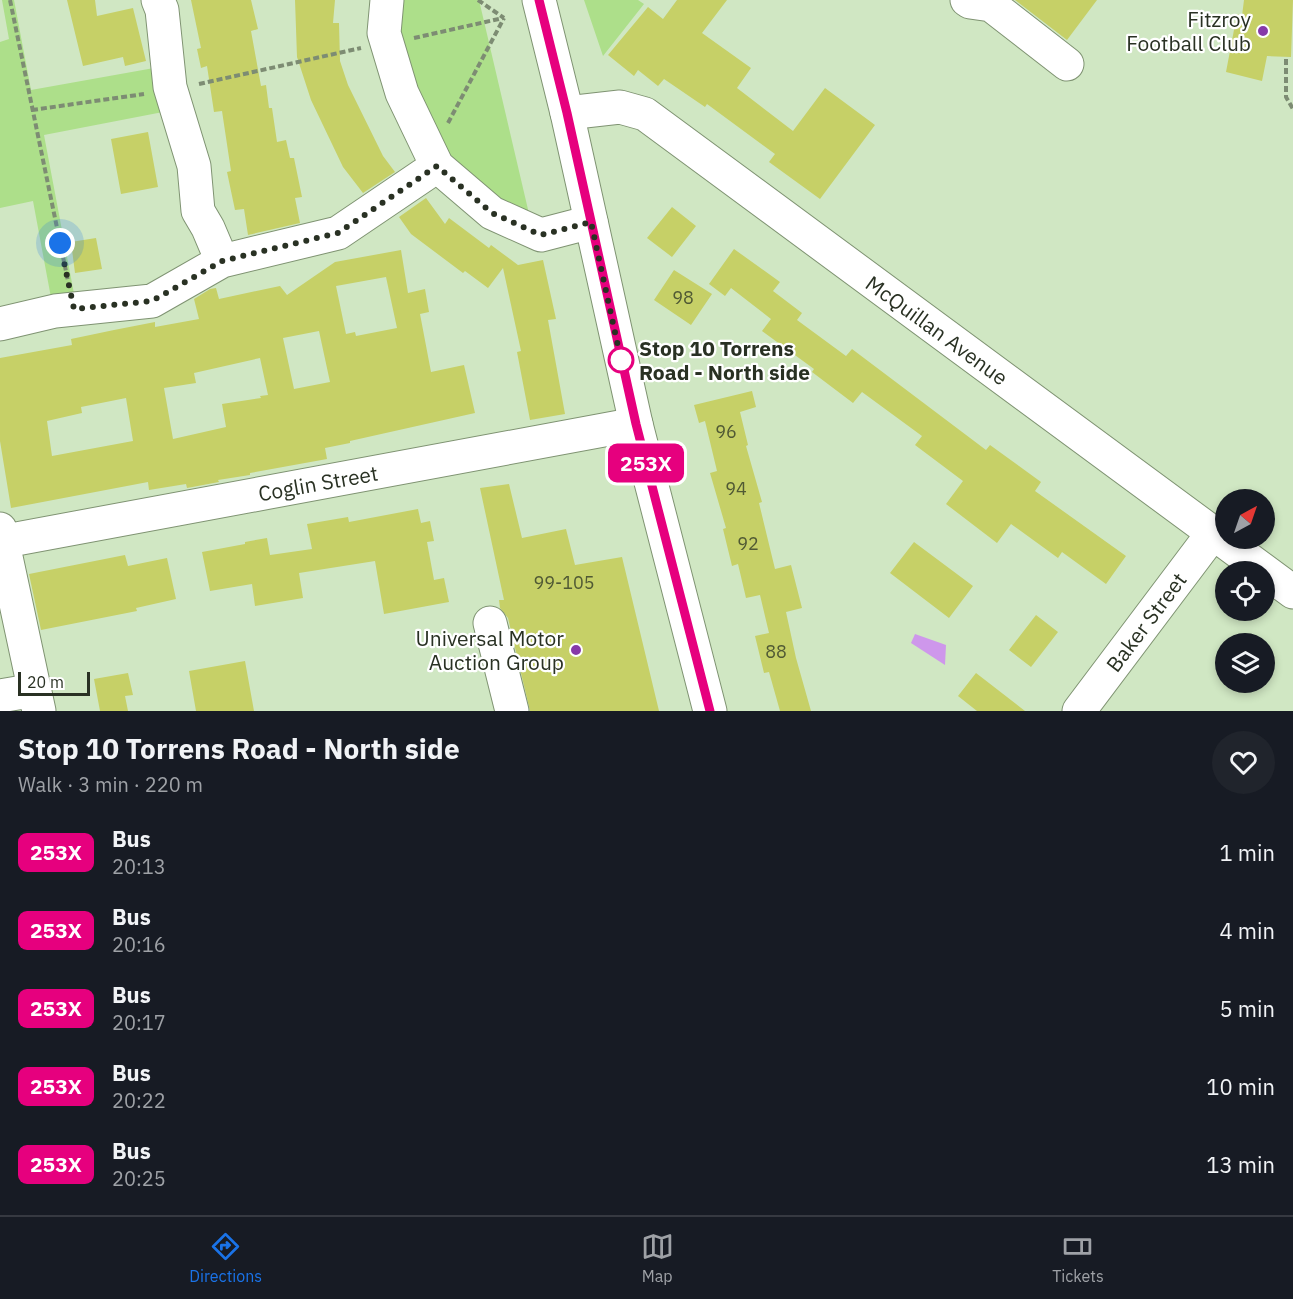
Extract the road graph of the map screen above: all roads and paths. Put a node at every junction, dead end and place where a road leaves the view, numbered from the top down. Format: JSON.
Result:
{"nodes":[{"id":1,"x":10,"y":0,"type":"edge"},
{"id":2,"x":158,"y":0,"type":"edge"},
{"id":3,"x":387,"y":0,"type":"edge"},
{"id":4,"x":478,"y":0,"type":"edge"},
{"id":5,"x":539,"y":0,"type":"edge"},
{"id":6,"x":984,"y":2,"type":"edge"},
{"id":7,"x":504,"y":18,"type":"junction"},
{"id":8,"x":408,"y":39,"type":"dead end"},
{"id":9,"x":368,"y":47,"type":"dead end"},
{"id":10,"x":1286,"y":59,"type":"dead end"},
{"id":11,"x":1067,"y":64,"type":"dead end"},
{"id":12,"x":171,"y":90,"type":"junction"},
{"id":13,"x":1293,"y":109,"type":"edge"},
{"id":14,"x":32,"y":110,"type":"junction"},
{"id":15,"x":567,"y":113,"type":"junction"},
{"id":16,"x":444,"y":132,"type":"dead end"},
{"id":17,"x":437,"y":166,"type":"junction"},
{"id":18,"x":591,"y":222,"type":"junction"},
{"id":19,"x":222,"y":261,"type":"junction"},
{"id":20,"x":74,"y":309,"type":"junction"},
{"id":21,"x":0,"y":324,"type":"edge"},
{"id":22,"x":636,"y":424,"type":"junction"},
{"id":23,"x":1213,"y":533,"type":"junction"},
{"id":24,"x":1,"y":537,"type":"edge"},
{"id":25,"x":1293,"y":592,"type":"edge"},
{"id":26,"x":490,"y":624,"type":"dead end"},
{"id":27,"x":0,"y":696,"type":"edge"},
{"id":28,"x":37,"y":700,"type":"edge"},
{"id":29,"x":512,"y":711,"type":"edge"},
{"id":30,"x":710,"y":711,"type":"edge"},
{"id":31,"x":1079,"y":711,"type":"edge"}],
"edges":[{"from":1,"to":14,"type":"path"},
{"from":2,"to":12,"type":"street"},
{"from":3,"to":17,"type":"street"},
{"from":4,"to":7,"type":"path"},
{"from":5,"to":15,"type":"street"},
{"from":6,"to":11,"type":"street"},
{"from":7,"to":8,"type":"path"},
{"from":7,"to":16,"type":"path"},
{"from":9,"to":12,"type":"path"},
{"from":10,"to":13,"type":"path"},
{"from":12,"to":14,"type":"path"},
{"from":12,"to":19,"type":"street"},
{"from":14,"to":20,"type":"path"},
{"from":15,"to":18,"type":"street"},
{"from":15,"to":23,"type":"street","name":"McQuillan Avenue"},
{"from":17,"to":18,"type":"street"},
{"from":17,"to":19,"type":"street"},
{"from":18,"to":22,"type":"street"},
{"from":19,"to":20,"type":"street"},
{"from":20,"to":21,"type":"street"},
{"from":22,"to":24,"type":"street","name":"Coglin Street"},
{"from":22,"to":30,"type":"street"},
{"from":23,"to":25,"type":"street","name":"McQuillan Avenue"},
{"from":23,"to":31,"type":"street","name":"Baker Street"},
{"from":24,"to":28,"type":"street"},
{"from":26,"to":29,"type":"street"},
{"from":27,"to":28,"type":"street"}]}
